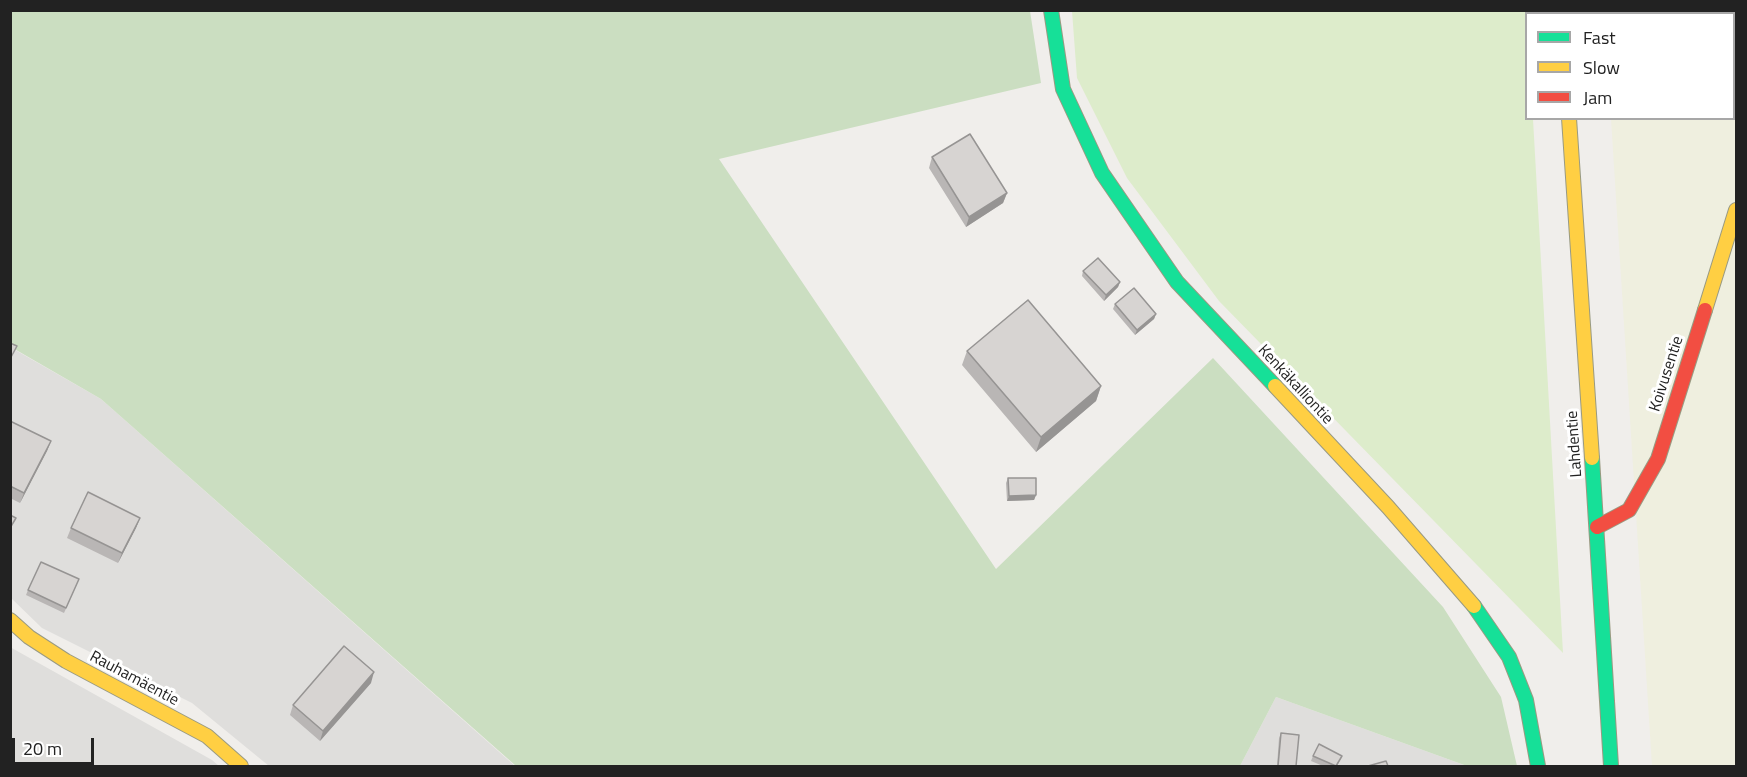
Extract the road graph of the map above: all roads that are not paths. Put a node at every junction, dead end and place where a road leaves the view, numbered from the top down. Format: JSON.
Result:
{"nodes":[{"id":1,"x":1051,"y":10,"type":"edge"},
{"id":2,"x":1569,"y":120,"type":"edge"},
{"id":3,"x":1737,"y":210,"type":"edge"},
{"id":4,"x":1597,"y":527,"type":"junction"},
{"id":5,"x":10,"y":620,"type":"edge"},
{"id":6,"x":241,"y":766,"type":"edge"},
{"id":7,"x":1538,"y":766,"type":"edge"},
{"id":8,"x":1611,"y":766,"type":"edge"}],
"edges":[{"from":1,"to":7,"type":"street","name":"Kenkäkalliontie"},
{"from":2,"to":4,"type":"street","name":"Lahdentie"},
{"from":3,"to":4,"type":"street","name":"Koivusentie"},
{"from":4,"to":8,"type":"street","name":"Lahdentie"},
{"from":5,"to":6,"type":"street","name":"Rauhamäentie"}]}
